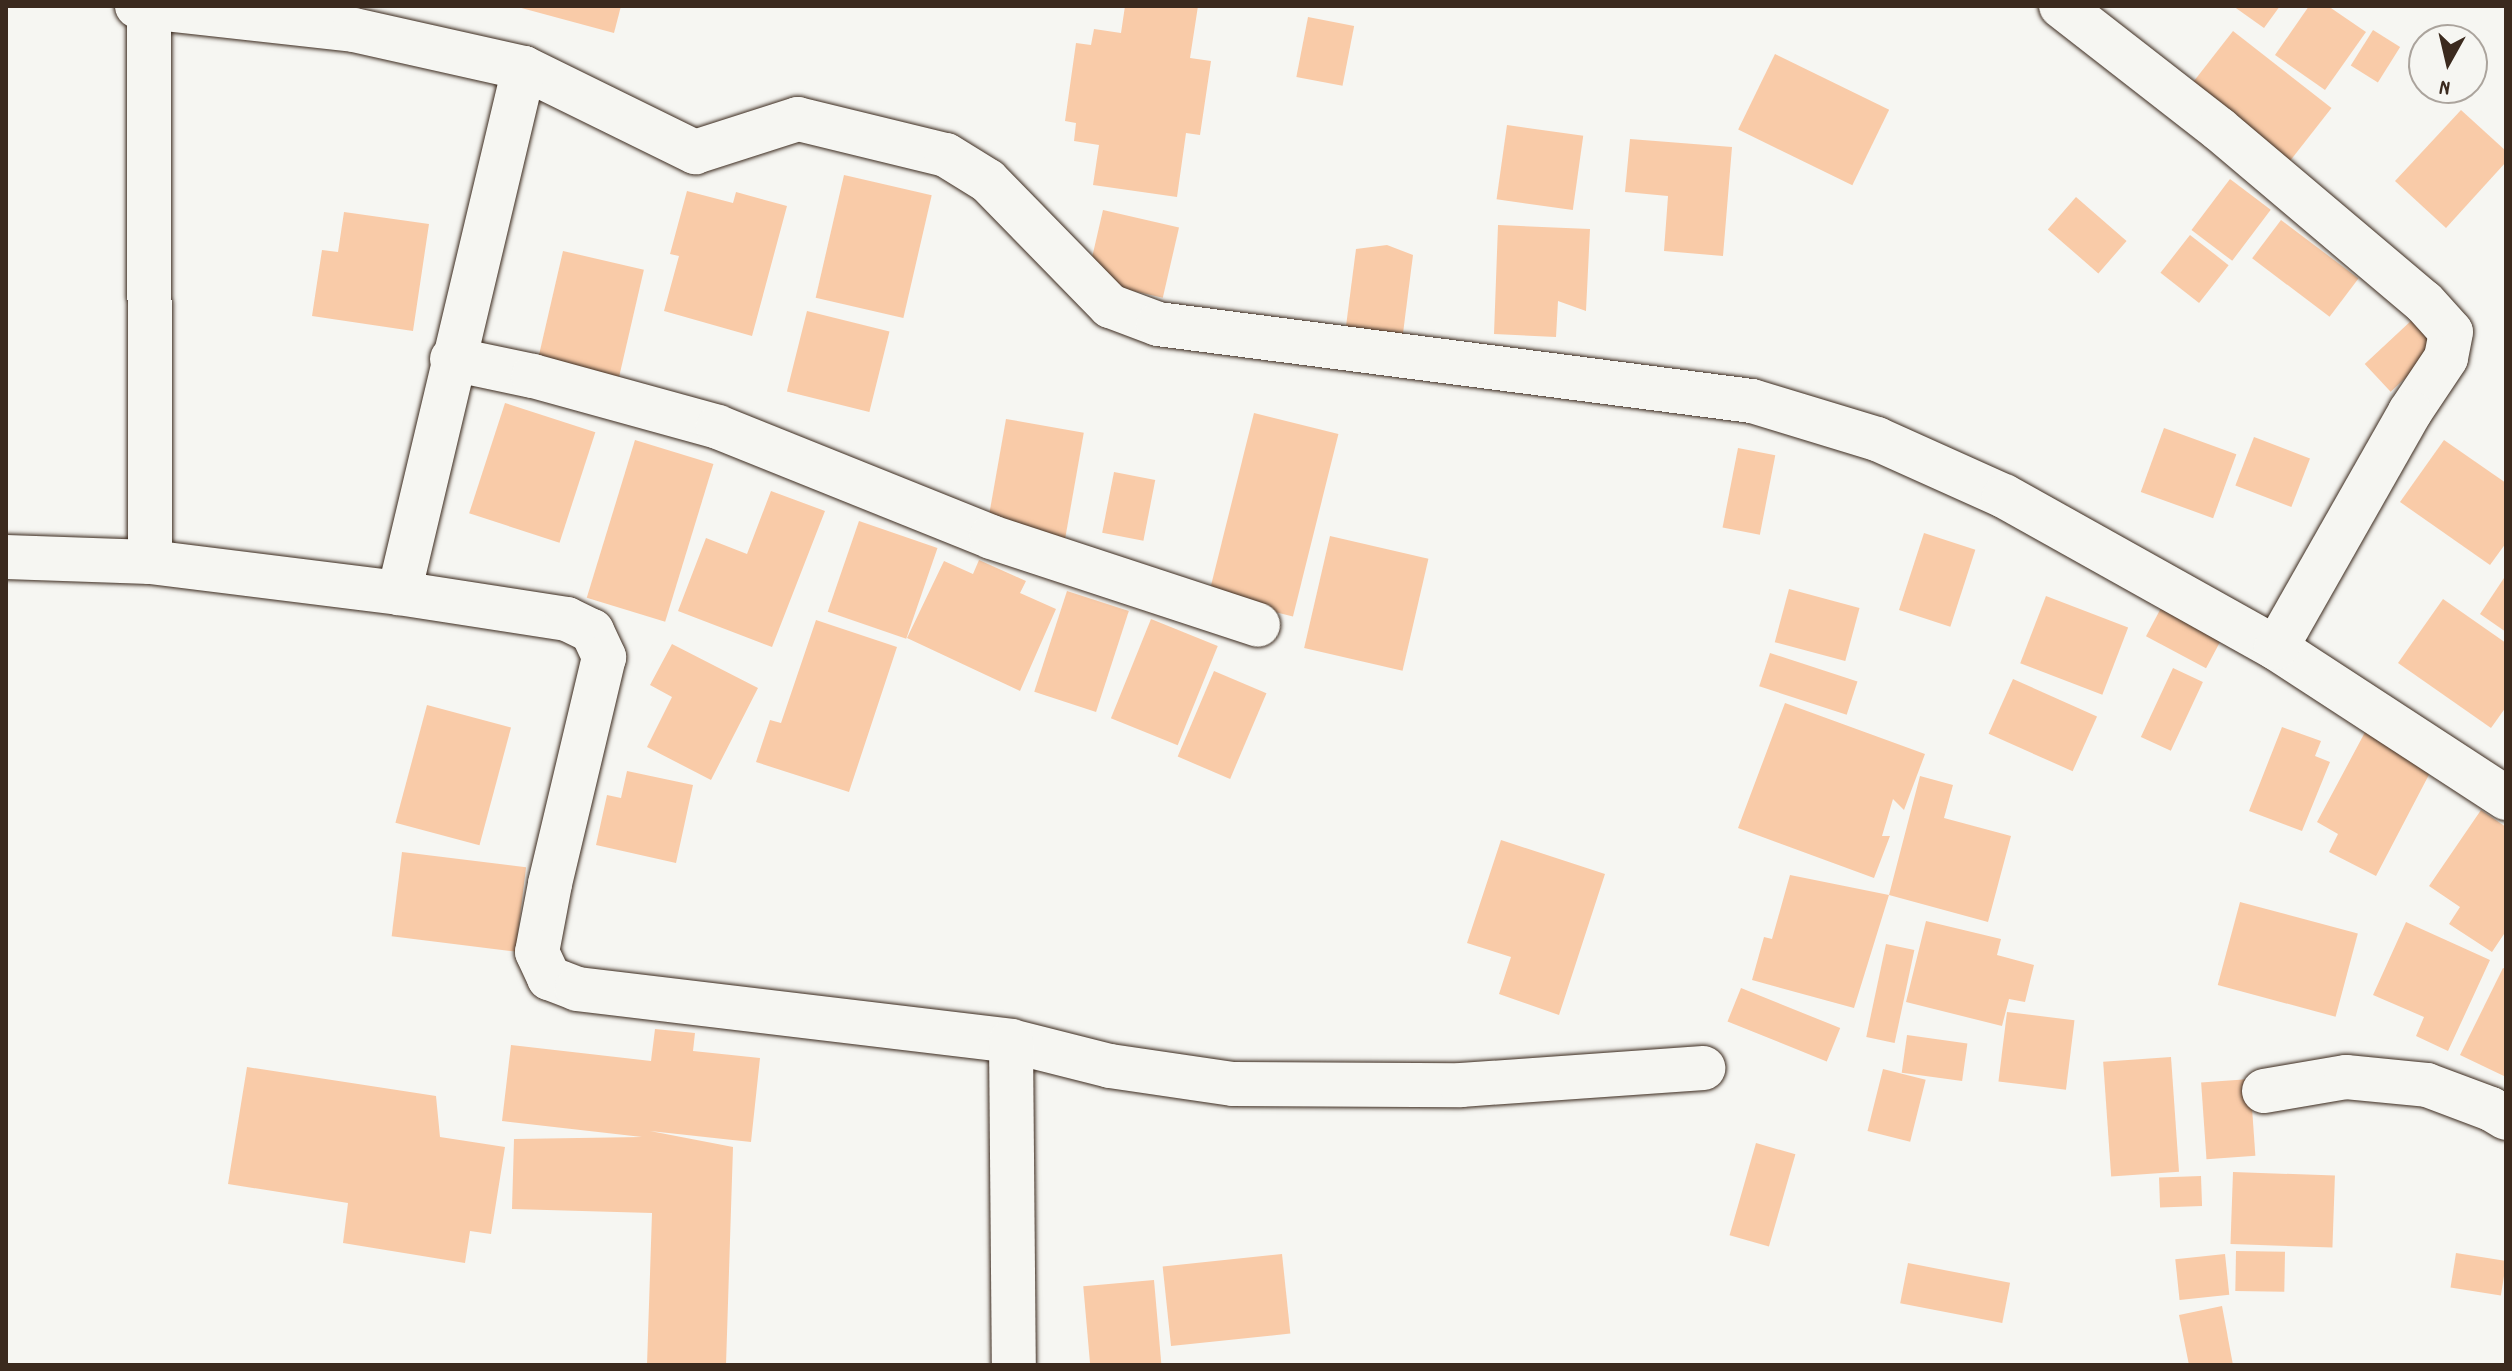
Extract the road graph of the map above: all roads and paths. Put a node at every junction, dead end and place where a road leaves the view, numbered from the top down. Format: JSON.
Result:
{"nodes":[{"id":1,"x":145,"y":6,"type":"edge"},
{"id":2,"x":2061,"y":6,"type":"edge"},
{"id":3,"x":524,"y":68,"type":"junction"},
{"id":4,"x":452,"y":359,"type":"junction"},
{"id":5,"x":6,"y":557,"type":"edge"},
{"id":6,"x":150,"y":562,"type":"junction"},
{"id":7,"x":399,"y":593,"type":"junction"},
{"id":8,"x":1258,"y":625,"type":"dead end"},
{"id":9,"x":2276,"y":648,"type":"junction"},
{"id":10,"x":2506,"y":798,"type":"edge"},
{"id":11,"x":1011,"y":1041,"type":"junction"},
{"id":12,"x":1703,"y":1068,"type":"dead end"},
{"id":13,"x":2264,"y":1091,"type":"dead end"},
{"id":14,"x":2506,"y":1118,"type":"edge"},
{"id":15,"x":1014,"y":1365,"type":"edge"}],
"edges":[{"from":1,"to":3,"type":"street"},
{"from":1,"to":6,"type":"street"},
{"from":2,"to":9,"type":"street"},
{"from":3,"to":4,"type":"street"},
{"from":3,"to":9,"type":"street"},
{"from":4,"to":7,"type":"street"},
{"from":4,"to":8,"type":"street"},
{"from":5,"to":6,"type":"street"},
{"from":6,"to":7,"type":"street"},
{"from":7,"to":11,"type":"street"},
{"from":9,"to":10,"type":"street"},
{"from":11,"to":12,"type":"street"},
{"from":11,"to":15,"type":"street"},
{"from":13,"to":14,"type":"street"}]}
